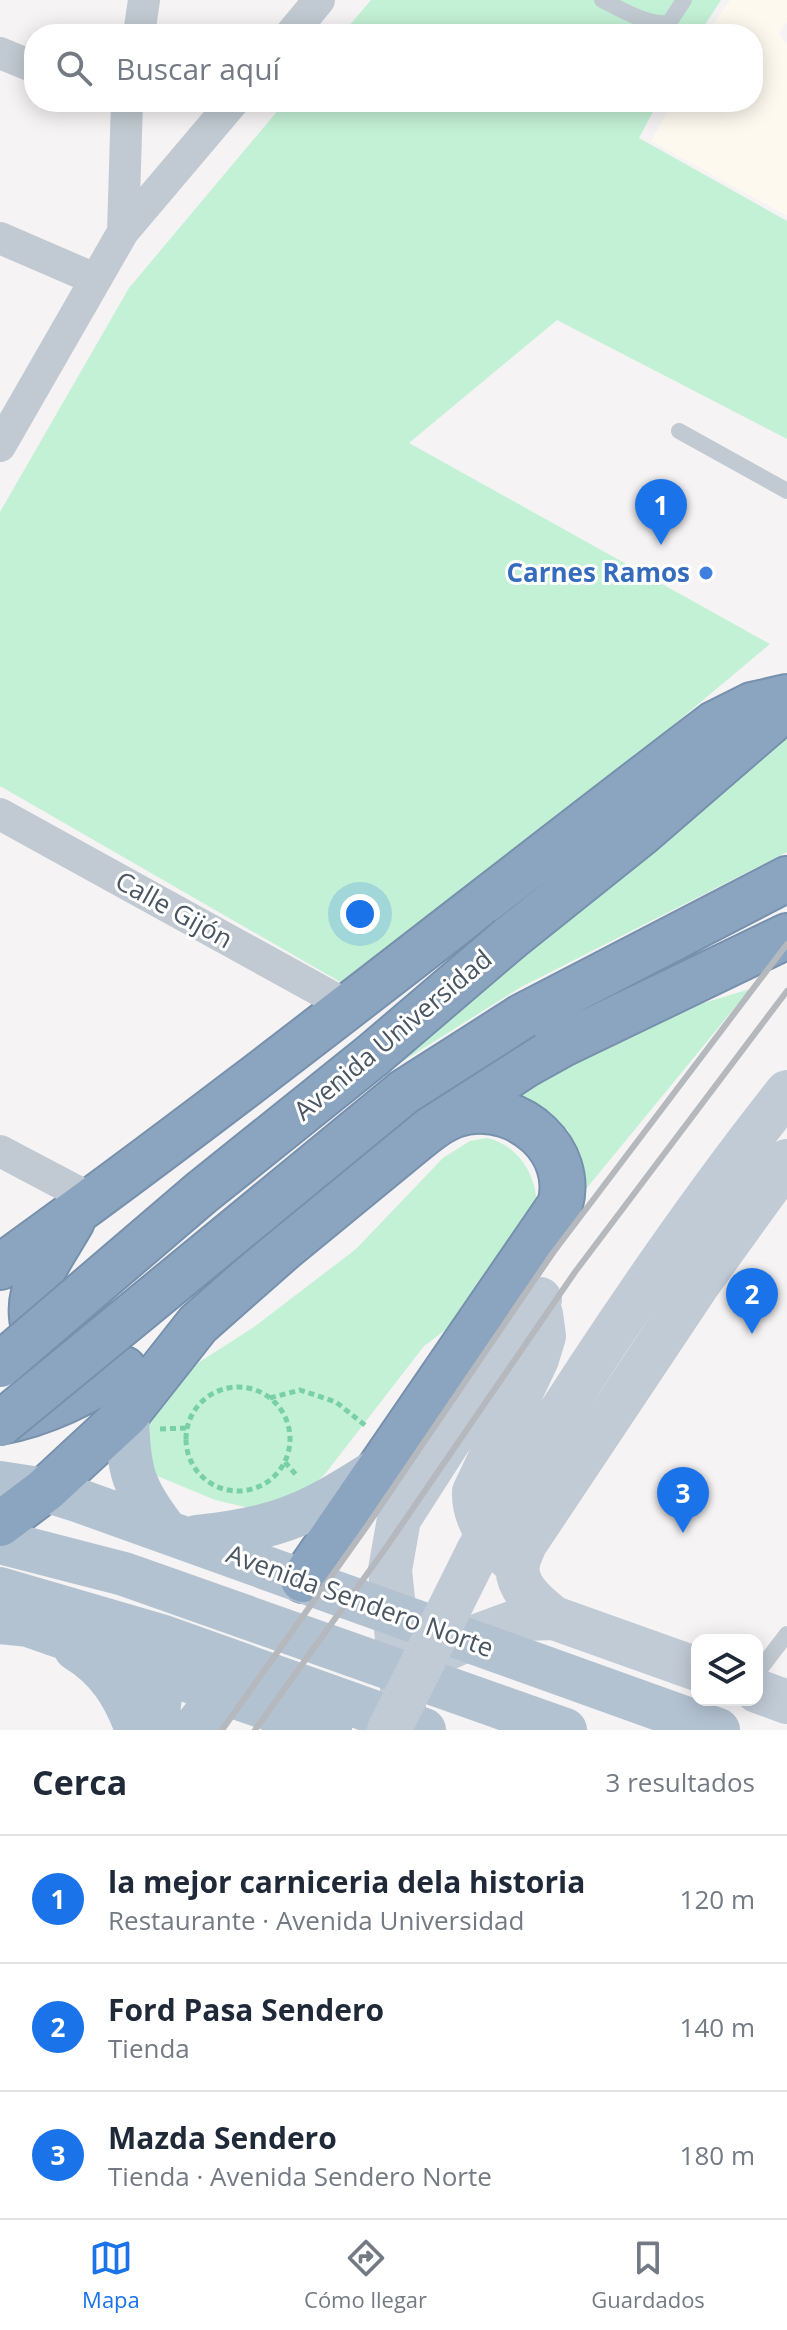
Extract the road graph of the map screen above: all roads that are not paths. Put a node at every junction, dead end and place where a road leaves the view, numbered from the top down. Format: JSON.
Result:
{"nodes":[{"id":1,"x":144,"y":0,"type":"edge"},
{"id":2,"x":319,"y":0,"type":"edge"},
{"id":3,"x":602,"y":0,"type":"edge"},
{"id":4,"x":684,"y":0,"type":"edge"},
{"id":5,"x":140,"y":24,"type":"edge"},
{"id":6,"x":299,"y":24,"type":"edge"},
{"id":7,"x":0,"y":53,"type":"edge"},
{"id":8,"x":24,"y":63,"type":"edge"},
{"id":9,"x":122,"y":112,"type":"edge"},
{"id":10,"x":225,"y":112,"type":"edge"},
{"id":11,"x":123,"y":232,"type":"junction"},
{"id":12,"x":0,"y":238,"type":"edge"},
{"id":13,"x":95,"y":279,"type":"junction"},
{"id":14,"x":679,"y":431,"type":"dead end"},
{"id":15,"x":2,"y":436,"type":"edge"},
{"id":16,"x":787,"y":491,"type":"edge"},
{"id":17,"x":787,"y":697,"type":"edge"},
{"id":18,"x":787,"y":707,"type":"edge"},
{"id":19,"x":0,"y":814,"type":"edge"},
{"id":20,"x":787,"y":879,"type":"edge"},
{"id":21,"x":787,"y":936,"type":"edge"},
{"id":22,"x":348,"y":1006,"type":"junction"},
{"id":23,"x":787,"y":1092,"type":"edge"},
{"id":24,"x":440,"y":1122,"type":"junction"},
{"id":25,"x":0,"y":1151,"type":"edge"},
{"id":26,"x":787,"y":1161,"type":"edge"},
{"id":27,"x":84,"y":1206,"type":"junction"},
{"id":28,"x":542,"y":1233,"type":"junction"},
{"id":29,"x":0,"y":1267,"type":"edge"},
{"id":30,"x":540,"y":1299,"type":"junction"},
{"id":31,"x":198,"y":1324,"type":"junction"},
{"id":32,"x":0,"y":1365,"type":"edge"},
{"id":33,"x":121,"y":1371,"type":"junction"},
{"id":34,"x":127,"y":1414,"type":"junction"},
{"id":35,"x":0,"y":1423,"type":"edge"},
{"id":36,"x":379,"y":1469,"type":"junction"},
{"id":37,"x":0,"y":1483,"type":"edge"},
{"id":38,"x":45,"y":1490,"type":"junction"},
{"id":39,"x":0,"y":1524,"type":"edge"},
{"id":40,"x":176,"y":1535,"type":"junction"},
{"id":41,"x":0,"y":1542,"type":"edge"},
{"id":42,"x":517,"y":1564,"type":"junction"},
{"id":43,"x":124,"y":1574,"type":"junction"},
{"id":44,"x":303,"y":1580,"type":"junction"},
{"id":45,"x":0,"y":1589,"type":"edge"},
{"id":46,"x":343,"y":1595,"type":"junction"},
{"id":47,"x":393,"y":1613,"type":"junction"},
{"id":48,"x":554,"y":1618,"type":"junction"},
{"id":49,"x":14,"y":1623,"type":"edge"},
{"id":50,"x":271,"y":1626,"type":"junction"},
{"id":51,"x":787,"y":1634,"type":"edge"},
{"id":52,"x":466,"y":1640,"type":"junction"},
{"id":53,"x":323,"y":1644,"type":"junction"},
{"id":54,"x":162,"y":1654,"type":"junction"},
{"id":55,"x":763,"y":1665,"type":"edge"},
{"id":56,"x":691,"y":1667,"type":"edge"},
{"id":57,"x":401,"y":1672,"type":"junction"},
{"id":58,"x":763,"y":1693,"type":"edge"},
{"id":59,"x":787,"y":1702,"type":"edge"},
{"id":60,"x":274,"y":1704,"type":"edge"},
{"id":61,"x":406,"y":1728,"type":"edge"},
{"id":62,"x":137,"y":1730,"type":"edge"},
{"id":63,"x":156,"y":1730,"type":"edge"},
{"id":64,"x":193,"y":1730,"type":"edge"},
{"id":65,"x":565,"y":1730,"type":"edge"},
{"id":66,"x":718,"y":1730,"type":"edge"}],
"edges":[{"from":1,"to":5,"type":"street"},
{"from":2,"to":6,"type":"street"},
{"from":3,"to":4,"type":"lane"},
{"from":7,"to":8,"type":"street"},
{"from":9,"to":11,"type":"street"},
{"from":10,"to":11,"type":"street"},
{"from":11,"to":13,"type":"street"},
{"from":12,"to":13,"type":"street"},
{"from":13,"to":15,"type":"street"},
{"from":14,"to":16,"type":"lane"},
{"from":17,"to":22,"type":"highway"},
{"from":18,"to":32,"type":"highway","name":"Avenida Universidad","bridge":true},
{"from":19,"to":22,"type":"street","name":"Calle Gijón"},
{"from":20,"to":35,"type":"highway","name":"Avenida Universidad","bridge":true},
{"from":21,"to":24,"type":"highway"},
{"from":22,"to":27,"type":"highway"},
{"from":23,"to":61,"type":"street","bridge":true},
{"from":24,"to":28,"type":"highway"},
{"from":24,"to":31,"type":"highway"},
{"from":25,"to":27,"type":"street"},
{"from":26,"to":42,"type":"street"},
{"from":27,"to":29,"type":"highway"},
{"from":27,"to":33,"type":"highway"},
{"from":28,"to":30,"type":"street"},
{"from":28,"to":36,"type":"highway"},
{"from":30,"to":42,"type":"street"},
{"from":30,"to":47,"type":"street"},
{"from":31,"to":33,"type":"highway"},
{"from":31,"to":34,"type":"highway"},
{"from":33,"to":35,"type":"highway"},
{"from":34,"to":38,"type":"highway"},
{"from":34,"to":40,"type":"main road"},
{"from":36,"to":40,"type":"main road"},
{"from":36,"to":44,"type":"highway"},
{"from":37,"to":38,"type":"main road","name":"Avenida Sendero Norte"},
{"from":38,"to":39,"type":"highway"},
{"from":38,"to":40,"type":"main road","name":"Avenida Sendero Norte"},
{"from":40,"to":44,"type":"main road","name":"Avenida Sendero Norte"},
{"from":41,"to":43,"type":"main road","name":"Avenida Sendero Norte"},
{"from":42,"to":48,"type":"street"},
{"from":43,"to":50,"type":"main road","name":"Avenida Sendero Norte"},
{"from":43,"to":54,"type":"main road"},
{"from":44,"to":46,"type":"main road","name":"Avenida Sendero Norte"},
{"from":44,"to":50,"type":"main road"},
{"from":45,"to":54,"type":"main road"},
{"from":46,"to":47,"type":"main road","name":"Avenida Sendero Norte"},
{"from":46,"to":53,"type":"main road"},
{"from":47,"to":52,"type":"main road","name":"Avenida Sendero Norte"},
{"from":47,"to":57,"type":"street"},
{"from":48,"to":52,"type":"street"},
{"from":48,"to":56,"type":"street"},
{"from":49,"to":54,"type":"main road"},
{"from":49,"to":62,"type":"main road"},
{"from":50,"to":53,"type":"main road","name":"Avenida Sendero Norte"},
{"from":50,"to":60,"type":"main road"},
{"from":51,"to":55,"type":"lane"},
{"from":52,"to":57,"type":"street"},
{"from":52,"to":66,"type":"main road","name":"Avenida Sendero Norte"},
{"from":53,"to":57,"type":"main road","name":"Avenida Sendero Norte"},
{"from":53,"to":60,"type":"main road"},
{"from":54,"to":60,"type":"main road"},
{"from":54,"to":63,"type":"main road"},
{"from":57,"to":61,"type":"street"},
{"from":57,"to":65,"type":"main road","name":"Avenida Sendero Norte"},
{"from":58,"to":59,"type":"street"},
{"from":60,"to":61,"type":"main road"},
{"from":60,"to":64,"type":"main road"}]}
